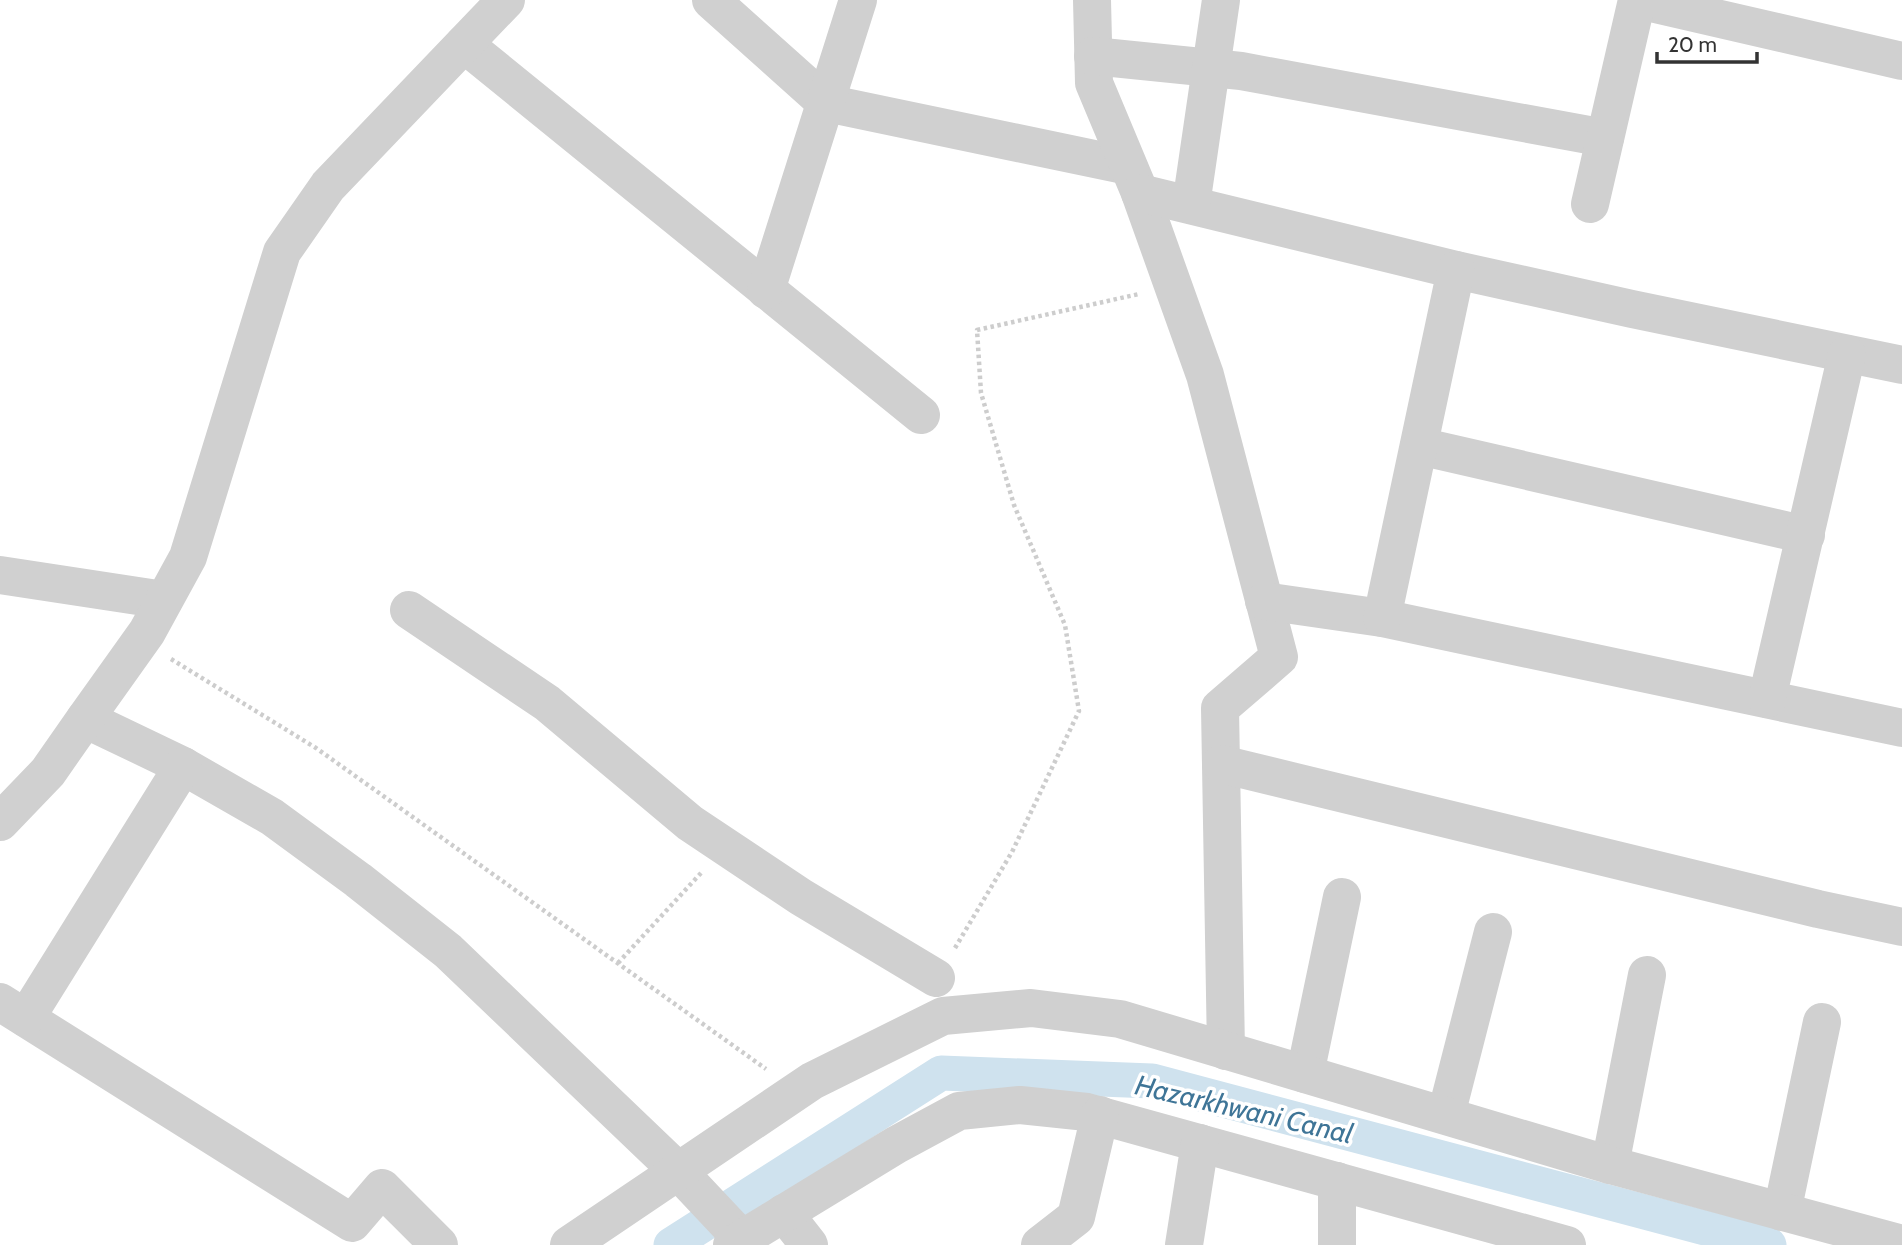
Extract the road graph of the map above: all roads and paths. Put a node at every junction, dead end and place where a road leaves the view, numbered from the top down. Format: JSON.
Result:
{"nodes":[{"id":1,"x":506,"y":0,"type":"edge"},
{"id":2,"x":711,"y":0,"type":"edge"},
{"id":3,"x":858,"y":0,"type":"edge"},
{"id":4,"x":1092,"y":0,"type":"edge"},
{"id":5,"x":1221,"y":0,"type":"edge"},
{"id":6,"x":1637,"y":0,"type":"edge"},
{"id":7,"x":469,"y":25,"type":"edge"},
{"id":8,"x":1093,"y":56,"type":"junction"},
{"id":9,"x":1902,"y":61,"type":"edge"},
{"id":10,"x":1211,"y":68,"type":"junction"},
{"id":11,"x":826,"y":103,"type":"junction"},
{"id":12,"x":1605,"y":138,"type":"junction"},
{"id":13,"x":1134,"y":179,"type":"junction"},
{"id":14,"x":1590,"y":204,"type":"dead end"},
{"id":15,"x":1191,"y":205,"type":"junction"},
{"id":16,"x":1456,"y":270,"type":"junction"},
{"id":17,"x":1174,"y":287,"type":"junction"},
{"id":18,"x":766,"y":290,"type":"junction"},
{"id":19,"x":1847,"y":354,"type":"junction"},
{"id":20,"x":1902,"y":365,"type":"edge"},
{"id":21,"x":921,"y":415,"type":"dead end"},
{"id":22,"x":1419,"y":446,"type":"junction"},
{"id":23,"x":1806,"y":535,"type":"junction"},
{"id":24,"x":0,"y":575,"type":"edge"},
{"id":25,"x":164,"y":600,"type":"junction"},
{"id":26,"x":1264,"y":601,"type":"junction"},
{"id":27,"x":409,"y":610,"type":"dead end"},
{"id":28,"x":1382,"y":618,"type":"junction"},
{"id":29,"x":141,"y":640,"type":"junction"},
{"id":30,"x":1767,"y":699,"type":"junction"},
{"id":31,"x":85,"y":719,"type":"junction"},
{"id":32,"x":1902,"y":727,"type":"edge"},
{"id":33,"x":1221,"y":764,"type":"junction"},
{"id":34,"x":183,"y":766,"type":"junction"},
{"id":35,"x":0,"y":822,"type":"edge"},
{"id":36,"x":725,"y":846,"type":"junction"},
{"id":37,"x":1342,"y":897,"type":"dead end"},
{"id":38,"x":1902,"y":928,"type":"edge"},
{"id":39,"x":1493,"y":932,"type":"dead end"},
{"id":40,"x":618,"y":962,"type":"junction"},
{"id":41,"x":1647,"y":975,"type":"dead end"},
{"id":42,"x":936,"y":978,"type":"joint"},
{"id":43,"x":13,"y":1010,"type":"edge"},
{"id":44,"x":1822,"y":1022,"type":"dead end"},
{"id":45,"x":1226,"y":1051,"type":"junction"},
{"id":46,"x":1305,"y":1074,"type":"junction"},
{"id":47,"x":797,"y":1091,"type":"junction"},
{"id":48,"x":1100,"y":1115,"type":"junction"},
{"id":49,"x":1446,"y":1115,"type":"junction"},
{"id":50,"x":1200,"y":1143,"type":"junction"},
{"id":51,"x":1611,"y":1165,"type":"junction"},
{"id":52,"x":679,"y":1172,"type":"junction"},
{"id":53,"x":1337,"y":1181,"type":"junction"},
{"id":54,"x":1782,"y":1212,"type":"junction"},
{"id":55,"x":784,"y":1213,"type":"junction"},
{"id":56,"x":1503,"y":1236,"type":"edge"},
{"id":57,"x":738,"y":1240,"type":"edge"},
{"id":58,"x":1902,"y":1244,"type":"edge"},
{"id":59,"x":439,"y":1245,"type":"edge"},
{"id":60,"x":569,"y":1245,"type":"edge"},
{"id":61,"x":809,"y":1245,"type":"edge"},
{"id":62,"x":1040,"y":1245,"type":"edge"},
{"id":63,"x":1184,"y":1245,"type":"edge"},
{"id":64,"x":1337,"y":1245,"type":"edge"},
{"id":65,"x":1567,"y":1245,"type":"edge"}],
"edges":[{"from":1,"to":7,"type":"street"},
{"from":2,"to":11,"type":"street"},
{"from":3,"to":11,"type":"street"},
{"from":4,"to":8,"type":"street"},
{"from":5,"to":10,"type":"street"},
{"from":6,"to":9,"type":"street"},
{"from":6,"to":12,"type":"street"},
{"from":7,"to":18,"type":"street"},
{"from":7,"to":25,"type":"street"},
{"from":8,"to":10,"type":"street"},
{"from":8,"to":13,"type":"street"},
{"from":10,"to":12,"type":"street"},
{"from":10,"to":15,"type":"street"},
{"from":11,"to":13,"type":"street"},
{"from":11,"to":18,"type":"street"},
{"from":12,"to":14,"type":"street"},
{"from":13,"to":15,"type":"street"},
{"from":13,"to":17,"type":"street"},
{"from":15,"to":16,"type":"street"},
{"from":16,"to":19,"type":"street"},
{"from":16,"to":22,"type":"street"},
{"from":17,"to":26,"type":"street"},
{"from":17,"to":42,"type":"path"},
{"from":18,"to":21,"type":"street"},
{"from":19,"to":20,"type":"street"},
{"from":19,"to":23,"type":"street"},
{"from":22,"to":23,"type":"street"},
{"from":22,"to":28,"type":"street"},
{"from":23,"to":30,"type":"street"},
{"from":24,"to":25,"type":"street"},
{"from":25,"to":29,"type":"street"},
{"from":26,"to":28,"type":"street"},
{"from":26,"to":33,"type":"street"},
{"from":27,"to":36,"type":"street"},
{"from":28,"to":30,"type":"street"},
{"from":29,"to":31,"type":"street"},
{"from":29,"to":40,"type":"path"},
{"from":30,"to":32,"type":"street"},
{"from":31,"to":34,"type":"street"},
{"from":31,"to":35,"type":"street"},
{"from":33,"to":38,"type":"street"},
{"from":33,"to":45,"type":"street"},
{"from":34,"to":43,"type":"street"},
{"from":34,"to":52,"type":"street"},
{"from":36,"to":40,"type":"path"},
{"from":36,"to":42,"type":"street"},
{"from":37,"to":46,"type":"street"},
{"from":39,"to":49,"type":"street"},
{"from":40,"to":47,"type":"path"},
{"from":41,"to":51,"type":"street"},
{"from":43,"to":59,"type":"street"},
{"from":44,"to":54,"type":"street"},
{"from":45,"to":46,"type":"street"},
{"from":45,"to":47,"type":"street"},
{"from":46,"to":49,"type":"street"},
{"from":47,"to":52,"type":"street"},
{"from":48,"to":50,"type":"street"},
{"from":48,"to":55,"type":"street"},
{"from":48,"to":62,"type":"street"},
{"from":49,"to":51,"type":"street"},
{"from":50,"to":53,"type":"street"},
{"from":50,"to":63,"type":"street"},
{"from":51,"to":54,"type":"street"},
{"from":52,"to":57,"type":"street"},
{"from":52,"to":60,"type":"street"},
{"from":53,"to":56,"type":"street"},
{"from":53,"to":64,"type":"street"},
{"from":54,"to":58,"type":"street"},
{"from":55,"to":57,"type":"street"},
{"from":55,"to":61,"type":"street"},
{"from":56,"to":65,"type":"street"}]}
